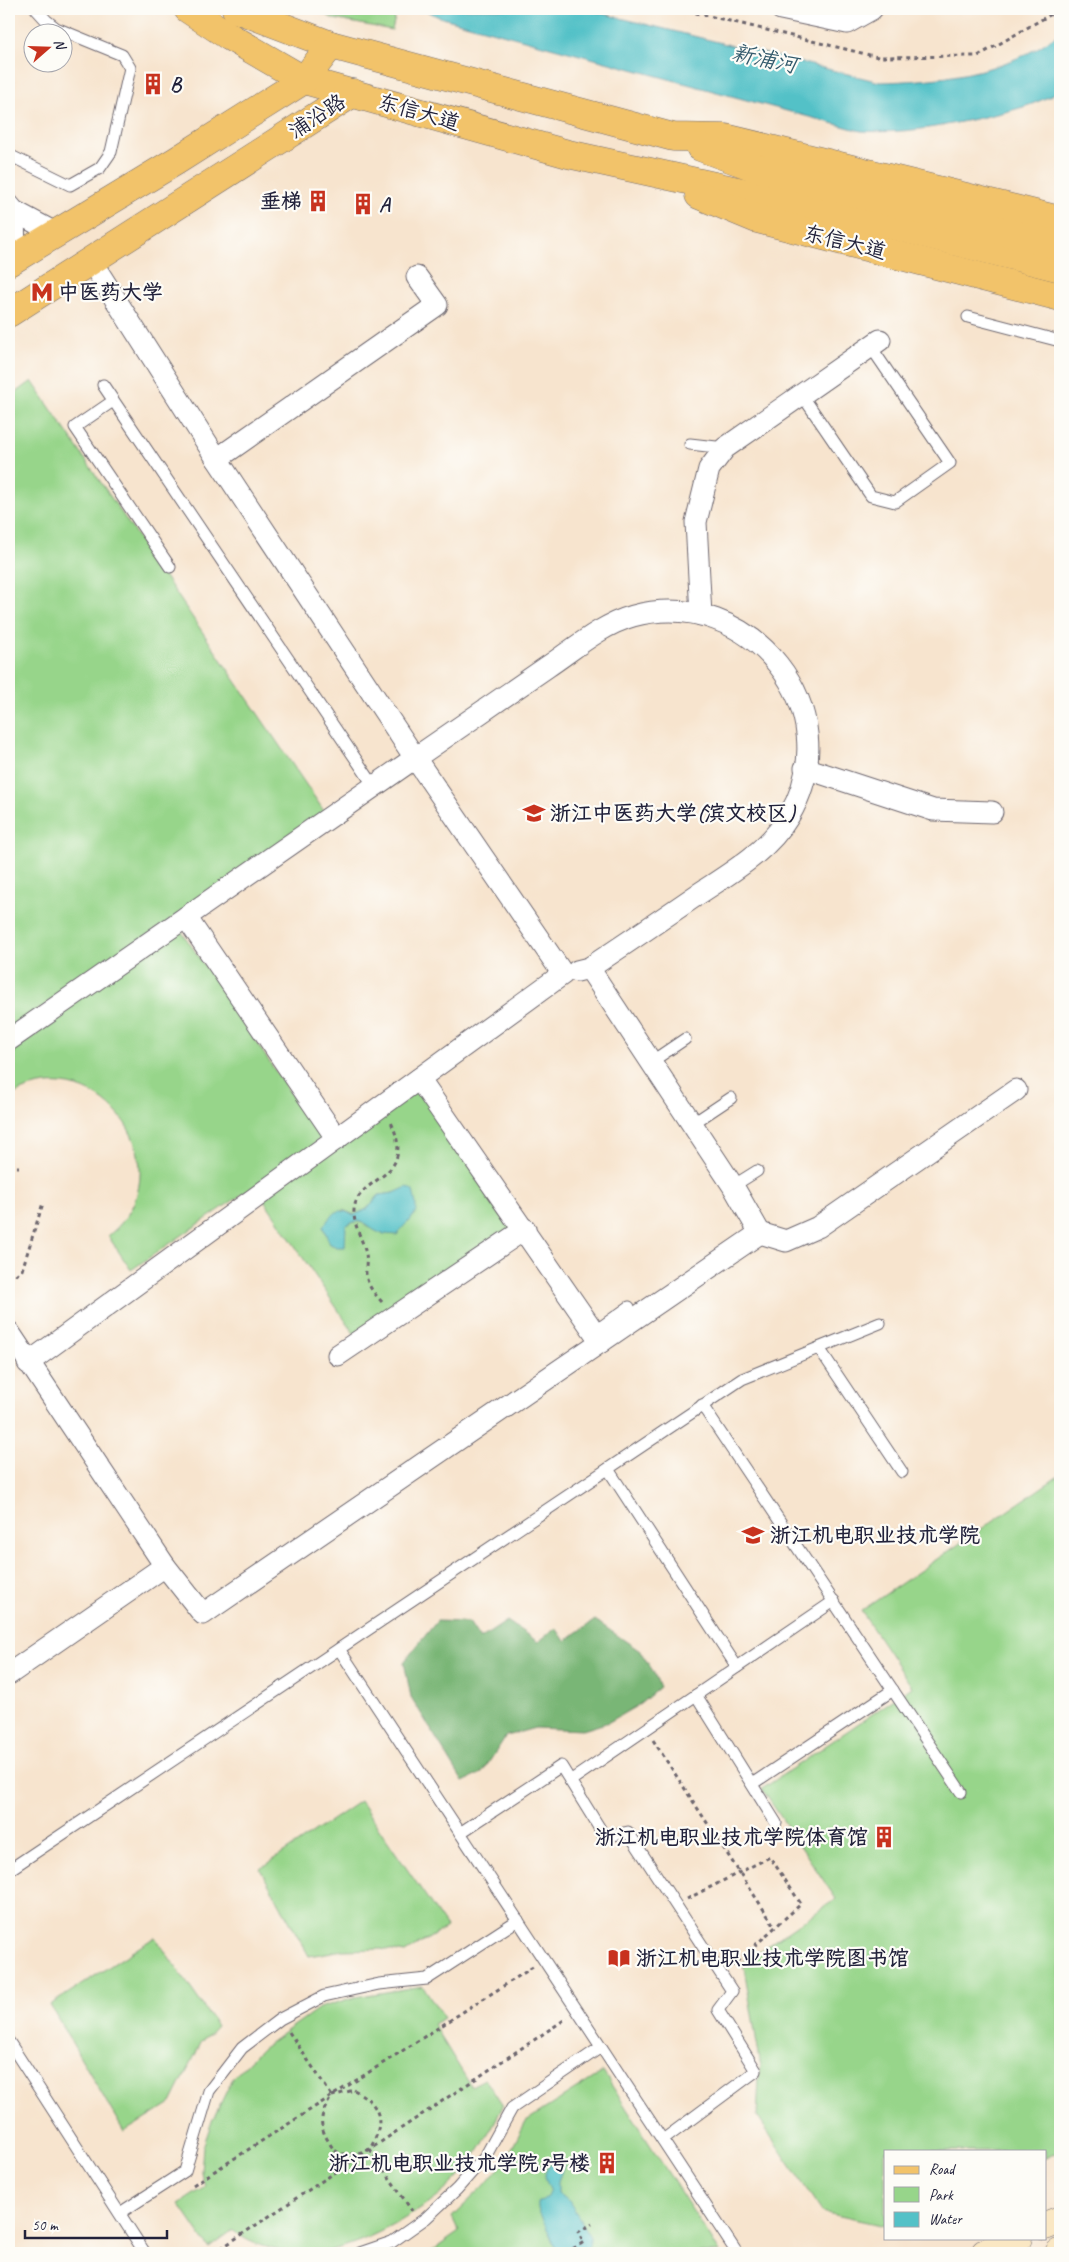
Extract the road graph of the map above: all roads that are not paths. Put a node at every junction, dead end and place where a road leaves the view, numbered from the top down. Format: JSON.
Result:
{"nodes":[{"id":1,"x":36,"y":9,"type":"edge"},
{"id":2,"x":49,"y":9,"type":"edge"},
{"id":3,"x":188,"y":9,"type":"edge"},
{"id":4,"x":236,"y":9,"type":"edge"},
{"id":5,"x":781,"y":9,"type":"edge"},
{"id":6,"x":872,"y":9,"type":"edge"},
{"id":7,"x":46,"y":20,"type":"junction"},
{"id":8,"x":331,"y":45,"type":"junction"},
{"id":9,"x":304,"y":80,"type":"junction"},
{"id":10,"x":353,"y":93,"type":"junction"},
{"id":11,"x":673,"y":137,"type":"junction"},
{"id":12,"x":9,"y":155,"type":"edge"},
{"id":13,"x":636,"y":169,"type":"junction"},
{"id":14,"x":12,"y":208,"type":"edge"},
{"id":15,"x":1060,"y":220,"type":"edge"},
{"id":16,"x":55,"y":234,"type":"junction"},
{"id":17,"x":1060,"y":246,"type":"edge"},
{"id":18,"x":12,"y":260,"type":"edge"},
{"id":19,"x":91,"y":261,"type":"junction"},
{"id":20,"x":1060,"y":268,"type":"edge"},
{"id":21,"x":417,"y":277,"type":"dead end"},
{"id":22,"x":1060,"y":297,"type":"edge"},
{"id":23,"x":9,"y":313,"type":"edge"},
{"id":24,"x":968,"y":317,"type":"dead end"},
{"id":25,"x":1060,"y":341,"type":"edge"},
{"id":26,"x":876,"y":343,"type":"joint"},
{"id":27,"x":103,"y":385,"type":"dead end"},
{"id":28,"x":802,"y":395,"type":"junction"},
{"id":29,"x":113,"y":401,"type":"junction"},
{"id":30,"x":690,"y":444,"type":"dead end"},
{"id":31,"x":725,"y":448,"type":"junction"},
{"id":32,"x":217,"y":459,"type":"junction"},
{"id":33,"x":170,"y":567,"type":"dead end"},
{"id":34,"x":701,"y":615,"type":"junction"},
{"id":35,"x":415,"y":758,"type":"junction"},
{"id":36,"x":805,"y":768,"type":"junction"},
{"id":37,"x":374,"y":786,"type":"junction"},
{"id":38,"x":992,"y":812,"type":"dead end"},
{"id":39,"x":186,"y":917,"type":"junction"},
{"id":40,"x":589,"y":968,"type":"junction"},
{"id":41,"x":563,"y":974,"type":"junction"},
{"id":42,"x":685,"y":1039,"type":"dead end"},
{"id":43,"x":9,"y":1040,"type":"edge"},
{"id":44,"x":652,"y":1062,"type":"junction"},
{"id":45,"x":419,"y":1079,"type":"junction"},
{"id":46,"x":1016,"y":1090,"type":"dead end"},
{"id":47,"x":731,"y":1098,"type":"dead end"},
{"id":48,"x":692,"y":1124,"type":"junction"},
{"id":49,"x":337,"y":1138,"type":"junction"},
{"id":50,"x":757,"y":1170,"type":"dead end"},
{"id":51,"x":733,"y":1186,"type":"junction"},
{"id":52,"x":525,"y":1228,"type":"junction"},
{"id":53,"x":760,"y":1233,"type":"junction"},
{"id":54,"x":629,"y":1307,"type":"dead end"},
{"id":55,"x":880,"y":1323,"type":"dead end"},
{"id":56,"x":9,"y":1332,"type":"edge"},
{"id":57,"x":598,"y":1337,"type":"junction"},
{"id":58,"x":819,"y":1348,"type":"junction"},
{"id":59,"x":338,"y":1355,"type":"dead end"},
{"id":60,"x":28,"y":1363,"type":"junction"},
{"id":61,"x":702,"y":1405,"type":"junction"},
{"id":62,"x":608,"y":1469,"type":"junction"},
{"id":63,"x":902,"y":1472,"type":"dead end"},
{"id":64,"x":165,"y":1566,"type":"junction"},
{"id":65,"x":834,"y":1601,"type":"junction"},
{"id":66,"x":339,"y":1649,"type":"junction"},
{"id":67,"x":737,"y":1667,"type":"junction"},
{"id":68,"x":9,"y":1674,"type":"edge"},
{"id":69,"x":893,"y":1690,"type":"junction"},
{"id":70,"x":696,"y":1695,"type":"junction"},
{"id":71,"x":570,"y":1781,"type":"junction"},
{"id":72,"x":752,"y":1784,"type":"junction"},
{"id":73,"x":962,"y":1792,"type":"dead end"},
{"id":74,"x":776,"y":1822,"type":"dead end"},
{"id":75,"x":460,"y":1833,"type":"junction"},
{"id":76,"x":9,"y":1870,"type":"edge"},
{"id":77,"x":518,"y":1920,"type":"junction"},
{"id":78,"x":9,"y":2042,"type":"edge"},
{"id":79,"x":601,"y":2047,"type":"junction"},
{"id":80,"x":663,"y":2140,"type":"junction"},
{"id":81,"x":120,"y":2213,"type":"junction"},
{"id":82,"x":1060,"y":2220,"type":"edge"},
{"id":83,"x":1046,"y":2226,"type":"edge"},
{"id":84,"x":1014,"y":2240,"type":"edge"},
{"id":85,"x":145,"y":2253,"type":"edge"},
{"id":86,"x":360,"y":2253,"type":"edge"},
{"id":87,"x":737,"y":2253,"type":"edge"},
{"id":88,"x":985,"y":2253,"type":"edge"}],
"edges":[{"from":1,"to":7,"type":"lane"},
{"from":2,"to":7,"type":"lane"},
{"from":3,"to":9,"type":"main road","name":"东信大道"},
{"from":4,"to":8,"type":"main road","name":"东信大道"},
{"from":5,"to":6,"type":"street"},
{"from":7,"to":12,"type":"lane"},
{"from":8,"to":9,"type":"main road","name":"浦沿路"},
{"from":8,"to":10,"type":"main road","name":"浦沿路"},
{"from":8,"to":11,"type":"main road","name":"东信大道"},
{"from":9,"to":10,"type":"main road","name":"东信大道"},
{"from":9,"to":16,"type":"main road","name":"浦沿路"},
{"from":10,"to":13,"type":"main road","name":"东信大道"},
{"from":10,"to":19,"type":"main road","name":"浦沿路"},
{"from":11,"to":15,"type":"main road","name":"东信大道"},
{"from":11,"to":17,"type":"main road","name":"东信大道"},
{"from":13,"to":20,"type":"main road","name":"东信大道"},
{"from":13,"to":22,"type":"main road","name":"东信大道"},
{"from":14,"to":16,"type":"street"},
{"from":14,"to":18,"type":"street"},
{"from":16,"to":18,"type":"main road","name":"浦沿路"},
{"from":19,"to":23,"type":"main road","name":"浦沿路"},
{"from":19,"to":32,"type":"street"},
{"from":21,"to":32,"type":"street"},
{"from":24,"to":25,"type":"lane"},
{"from":26,"to":28,"type":"street"},
{"from":26,"to":28,"type":"lane"},
{"from":27,"to":29,"type":"lane"},
{"from":28,"to":31,"type":"street"},
{"from":29,"to":33,"type":"lane"},
{"from":29,"to":37,"type":"lane"},
{"from":30,"to":31,"type":"lane"},
{"from":31,"to":34,"type":"street"},
{"from":32,"to":35,"type":"street"},
{"from":34,"to":35,"type":"street"},
{"from":34,"to":36,"type":"street"},
{"from":35,"to":37,"type":"street"},
{"from":35,"to":41,"type":"street"},
{"from":36,"to":38,"type":"street"},
{"from":36,"to":40,"type":"street"},
{"from":37,"to":39,"type":"street"},
{"from":39,"to":43,"type":"street"},
{"from":39,"to":49,"type":"street"},
{"from":40,"to":41,"type":"street"},
{"from":40,"to":44,"type":"street"},
{"from":41,"to":45,"type":"street"},
{"from":42,"to":44,"type":"lane"},
{"from":44,"to":48,"type":"street"},
{"from":45,"to":49,"type":"street"},
{"from":45,"to":52,"type":"street"},
{"from":46,"to":53,"type":"street"},
{"from":47,"to":48,"type":"lane"},
{"from":48,"to":51,"type":"street"},
{"from":49,"to":60,"type":"street"},
{"from":50,"to":51,"type":"lane"},
{"from":51,"to":53,"type":"street"},
{"from":52,"to":57,"type":"street"},
{"from":52,"to":59,"type":"street"},
{"from":53,"to":57,"type":"street"},
{"from":54,"to":57,"type":"lane"},
{"from":55,"to":58,"type":"lane"},
{"from":56,"to":60,"type":"street"},
{"from":57,"to":64,"type":"street"},
{"from":58,"to":61,"type":"lane"},
{"from":58,"to":63,"type":"lane"},
{"from":60,"to":64,"type":"street"},
{"from":61,"to":62,"type":"lane"},
{"from":61,"to":65,"type":"lane"},
{"from":62,"to":66,"type":"lane"},
{"from":62,"to":67,"type":"lane"},
{"from":64,"to":68,"type":"street"},
{"from":65,"to":67,"type":"lane"},
{"from":65,"to":69,"type":"lane"},
{"from":66,"to":75,"type":"lane"},
{"from":66,"to":76,"type":"lane"},
{"from":67,"to":70,"type":"lane"},
{"from":69,"to":72,"type":"lane"},
{"from":69,"to":73,"type":"lane"},
{"from":70,"to":71,"type":"lane"},
{"from":70,"to":72,"type":"lane"},
{"from":71,"to":75,"type":"lane"},
{"from":71,"to":80,"type":"lane"},
{"from":72,"to":74,"type":"lane"},
{"from":75,"to":77,"type":"lane"},
{"from":77,"to":79,"type":"lane"},
{"from":77,"to":81,"type":"lane"},
{"from":78,"to":81,"type":"lane"},
{"from":79,"to":80,"type":"lane"},
{"from":79,"to":86,"type":"lane"},
{"from":80,"to":87,"type":"lane"},
{"from":81,"to":85,"type":"lane"},
{"from":82,"to":83,"type":"street"},
{"from":84,"to":88,"type":"street"}]}
